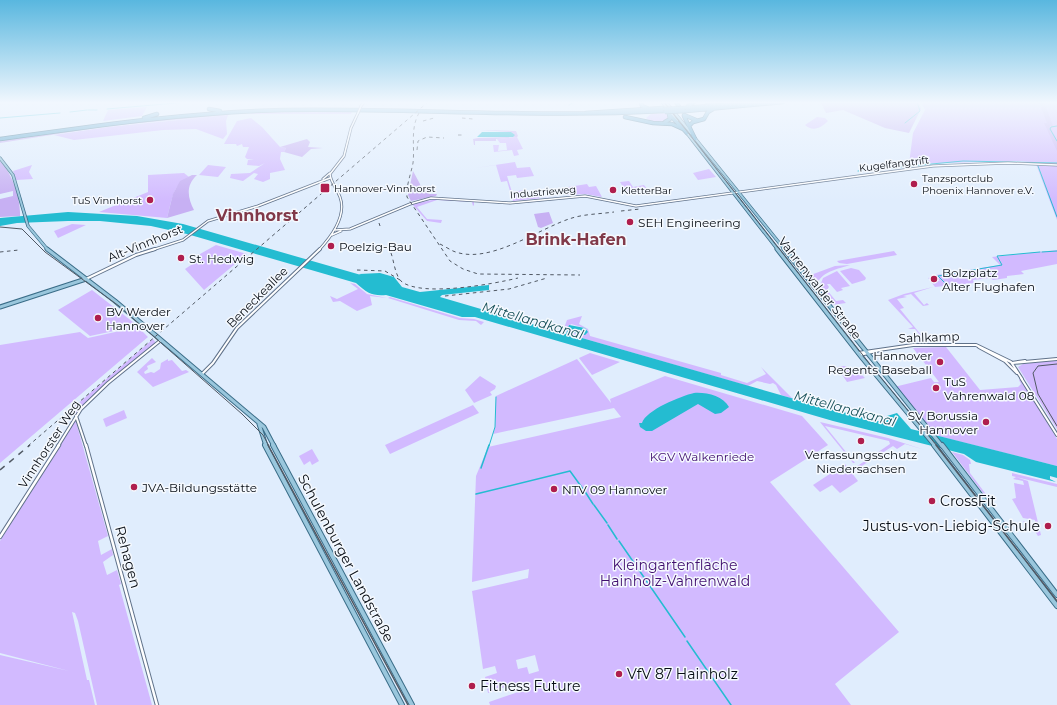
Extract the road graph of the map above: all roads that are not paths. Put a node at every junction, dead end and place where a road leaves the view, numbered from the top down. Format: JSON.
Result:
{"nodes":[{"id":1,"x":29,"y":135,"type":"edge"},
{"id":2,"x":32,"y":135,"type":"edge"},
{"id":3,"x":349,"y":135,"type":"edge"},
{"id":4,"x":688,"y":135,"type":"edge"},
{"id":5,"x":693,"y":135,"type":"edge"},
{"id":6,"x":694,"y":135,"type":"edge"},
{"id":7,"x":0,"y":139,"type":"edge"},
{"id":8,"x":696,"y":139,"type":"junction"},
{"id":9,"x":0,"y":158,"type":"edge"},
{"id":10,"x":1057,"y":165,"type":"edge"},
{"id":11,"x":331,"y":172,"type":"junction"},
{"id":12,"x":330,"y":177,"type":"junction"},
{"id":13,"x":323,"y":179,"type":"junction"},
{"id":14,"x":738,"y":192,"type":"junction"},
{"id":15,"x":733,"y":193,"type":"junction"},
{"id":16,"x":335,"y":230,"type":"junction"},
{"id":17,"x":345,"y":230,"type":"junction"},
{"id":18,"x":330,"y":237,"type":"junction"},
{"id":19,"x":806,"y":276,"type":"junction"},
{"id":20,"x":86,"y":279,"type":"junction"},
{"id":21,"x":801,"y":279,"type":"junction"},
{"id":22,"x":808,"y":279,"type":"junction"},
{"id":23,"x":0,"y":307,"type":"edge"},
{"id":24,"x":161,"y":339,"type":"junction"},
{"id":25,"x":978,"y":346,"type":"junction"},
{"id":26,"x":866,"y":352,"type":"junction"},
{"id":27,"x":859,"y":354,"type":"junction"},
{"id":28,"x":1002,"y":357,"type":"junction"},
{"id":29,"x":1057,"y":359,"type":"edge"},
{"id":30,"x":1005,"y":361,"type":"junction"},
{"id":31,"x":1020,"y":362,"type":"junction"},
{"id":32,"x":1012,"y":363,"type":"junction"},
{"id":33,"x":1013,"y":367,"type":"junction"},
{"id":34,"x":1017,"y":370,"type":"junction"},
{"id":35,"x":202,"y":374,"type":"junction"},
{"id":36,"x":1022,"y":379,"type":"junction"},
{"id":37,"x":76,"y":416,"type":"junction"},
{"id":38,"x":258,"y":424,"type":"junction"},
{"id":39,"x":1057,"y":435,"type":"edge"},
{"id":40,"x":0,"y":537,"type":"edge"},
{"id":41,"x":1057,"y":595,"type":"edge"},
{"id":42,"x":1057,"y":606,"type":"edge"},
{"id":43,"x":157,"y":705,"type":"edge"},
{"id":44,"x":402,"y":705,"type":"edge"},
{"id":45,"x":412,"y":705,"type":"edge"}],
"edges":[{"from":1,"to":7,"type":"highway"},
{"from":2,"to":7,"type":"highway"},
{"from":3,"to":11,"type":"street","bridge":true},
{"from":4,"to":15,"type":"main road","name":"Vahrenwalder Straße"},
{"from":5,"to":8,"type":"main road","name":"Vahrenwalder Straße"},
{"from":6,"to":8,"type":"highway"},
{"from":8,"to":14,"type":"main road","name":"Vahrenwalder Straße"},
{"from":9,"to":20,"type":"main road","name":"Schulenburger Landstraße"},
{"from":10,"to":14,"type":"street","name":"Kugelfangtrift"},
{"from":11,"to":12,"type":"street"},
{"from":11,"to":13,"type":"street"},
{"from":12,"to":13,"type":"street","name":"Alt-Vinnhorst"},
{"from":12,"to":16,"type":"street","name":"Beneckeallee"},
{"from":13,"to":20,"type":"street","name":"Alt-Vinnhorst"},
{"from":14,"to":15,"type":"street","name":"Kugelfangtrift"},
{"from":14,"to":19,"type":"main road","name":"Vahrenwalder Straße"},
{"from":15,"to":17,"type":"street","name":"Industrieweg"},
{"from":15,"to":21,"type":"main road","name":"Vahrenwalder Straße"},
{"from":16,"to":17,"type":"street","name":"Industrieweg"},
{"from":16,"to":18,"type":"street","name":"Beneckeallee"},
{"from":17,"to":18,"type":"street","name":"Beneckeallee"},
{"from":18,"to":35,"type":"street","name":"Beneckeallee"},
{"from":19,"to":21,"type":"main road"},
{"from":19,"to":22,"type":"main road","name":"Vahrenwalder Straße"},
{"from":20,"to":23,"type":"main road"},
{"from":20,"to":24,"type":"main road","name":"Schulenburger Landstraße"},
{"from":21,"to":22,"type":"main road"},
{"from":21,"to":27,"type":"main road","name":"Vahrenwalder Straße"},
{"from":22,"to":26,"type":"main road","name":"Vahrenwalder Straße"},
{"from":24,"to":35,"type":"main road","name":"Schulenburger Landstraße"},
{"from":24,"to":37,"type":"street","name":"Vinnhorster Weg"},
{"from":25,"to":26,"type":"street","name":"Sahlkamp"},
{"from":25,"to":28,"type":"street","name":"Sahlkamp"},
{"from":25,"to":30,"type":"street","name":"Sahlkamp"},
{"from":26,"to":27,"type":"street","name":"Sahlkamp"},
{"from":26,"to":41,"type":"main road","name":"Vahrenwalder Straße"},
{"from":27,"to":42,"type":"main road","name":"Vahrenwalder Straße"},
{"from":28,"to":31,"type":"street","name":"Sahlkamp"},
{"from":28,"to":32,"type":"street","name":"Sahlkamp"},
{"from":29,"to":31,"type":"street","name":"Sahlkamp"},
{"from":30,"to":32,"type":"street","name":"Sahlkamp"},
{"from":30,"to":33,"type":"street"},
{"from":31,"to":32,"type":"street","name":"Sahlkamp"},
{"from":31,"to":34,"type":"street"},
{"from":32,"to":33,"type":"street"},
{"from":32,"to":34,"type":"street"},
{"from":33,"to":36,"type":"street"},
{"from":34,"to":36,"type":"street"},
{"from":35,"to":38,"type":"main road","name":"Schulenburger Landstraße"},
{"from":36,"to":39,"type":"street"},
{"from":37,"to":40,"type":"street","name":"Vinnhorster Weg"},
{"from":37,"to":43,"type":"street","name":"Rehagen"},
{"from":38,"to":44,"type":"main road","name":"Schulenburger Landstraße"},
{"from":38,"to":45,"type":"main road","name":"Schulenburger Landstraße"}]}
